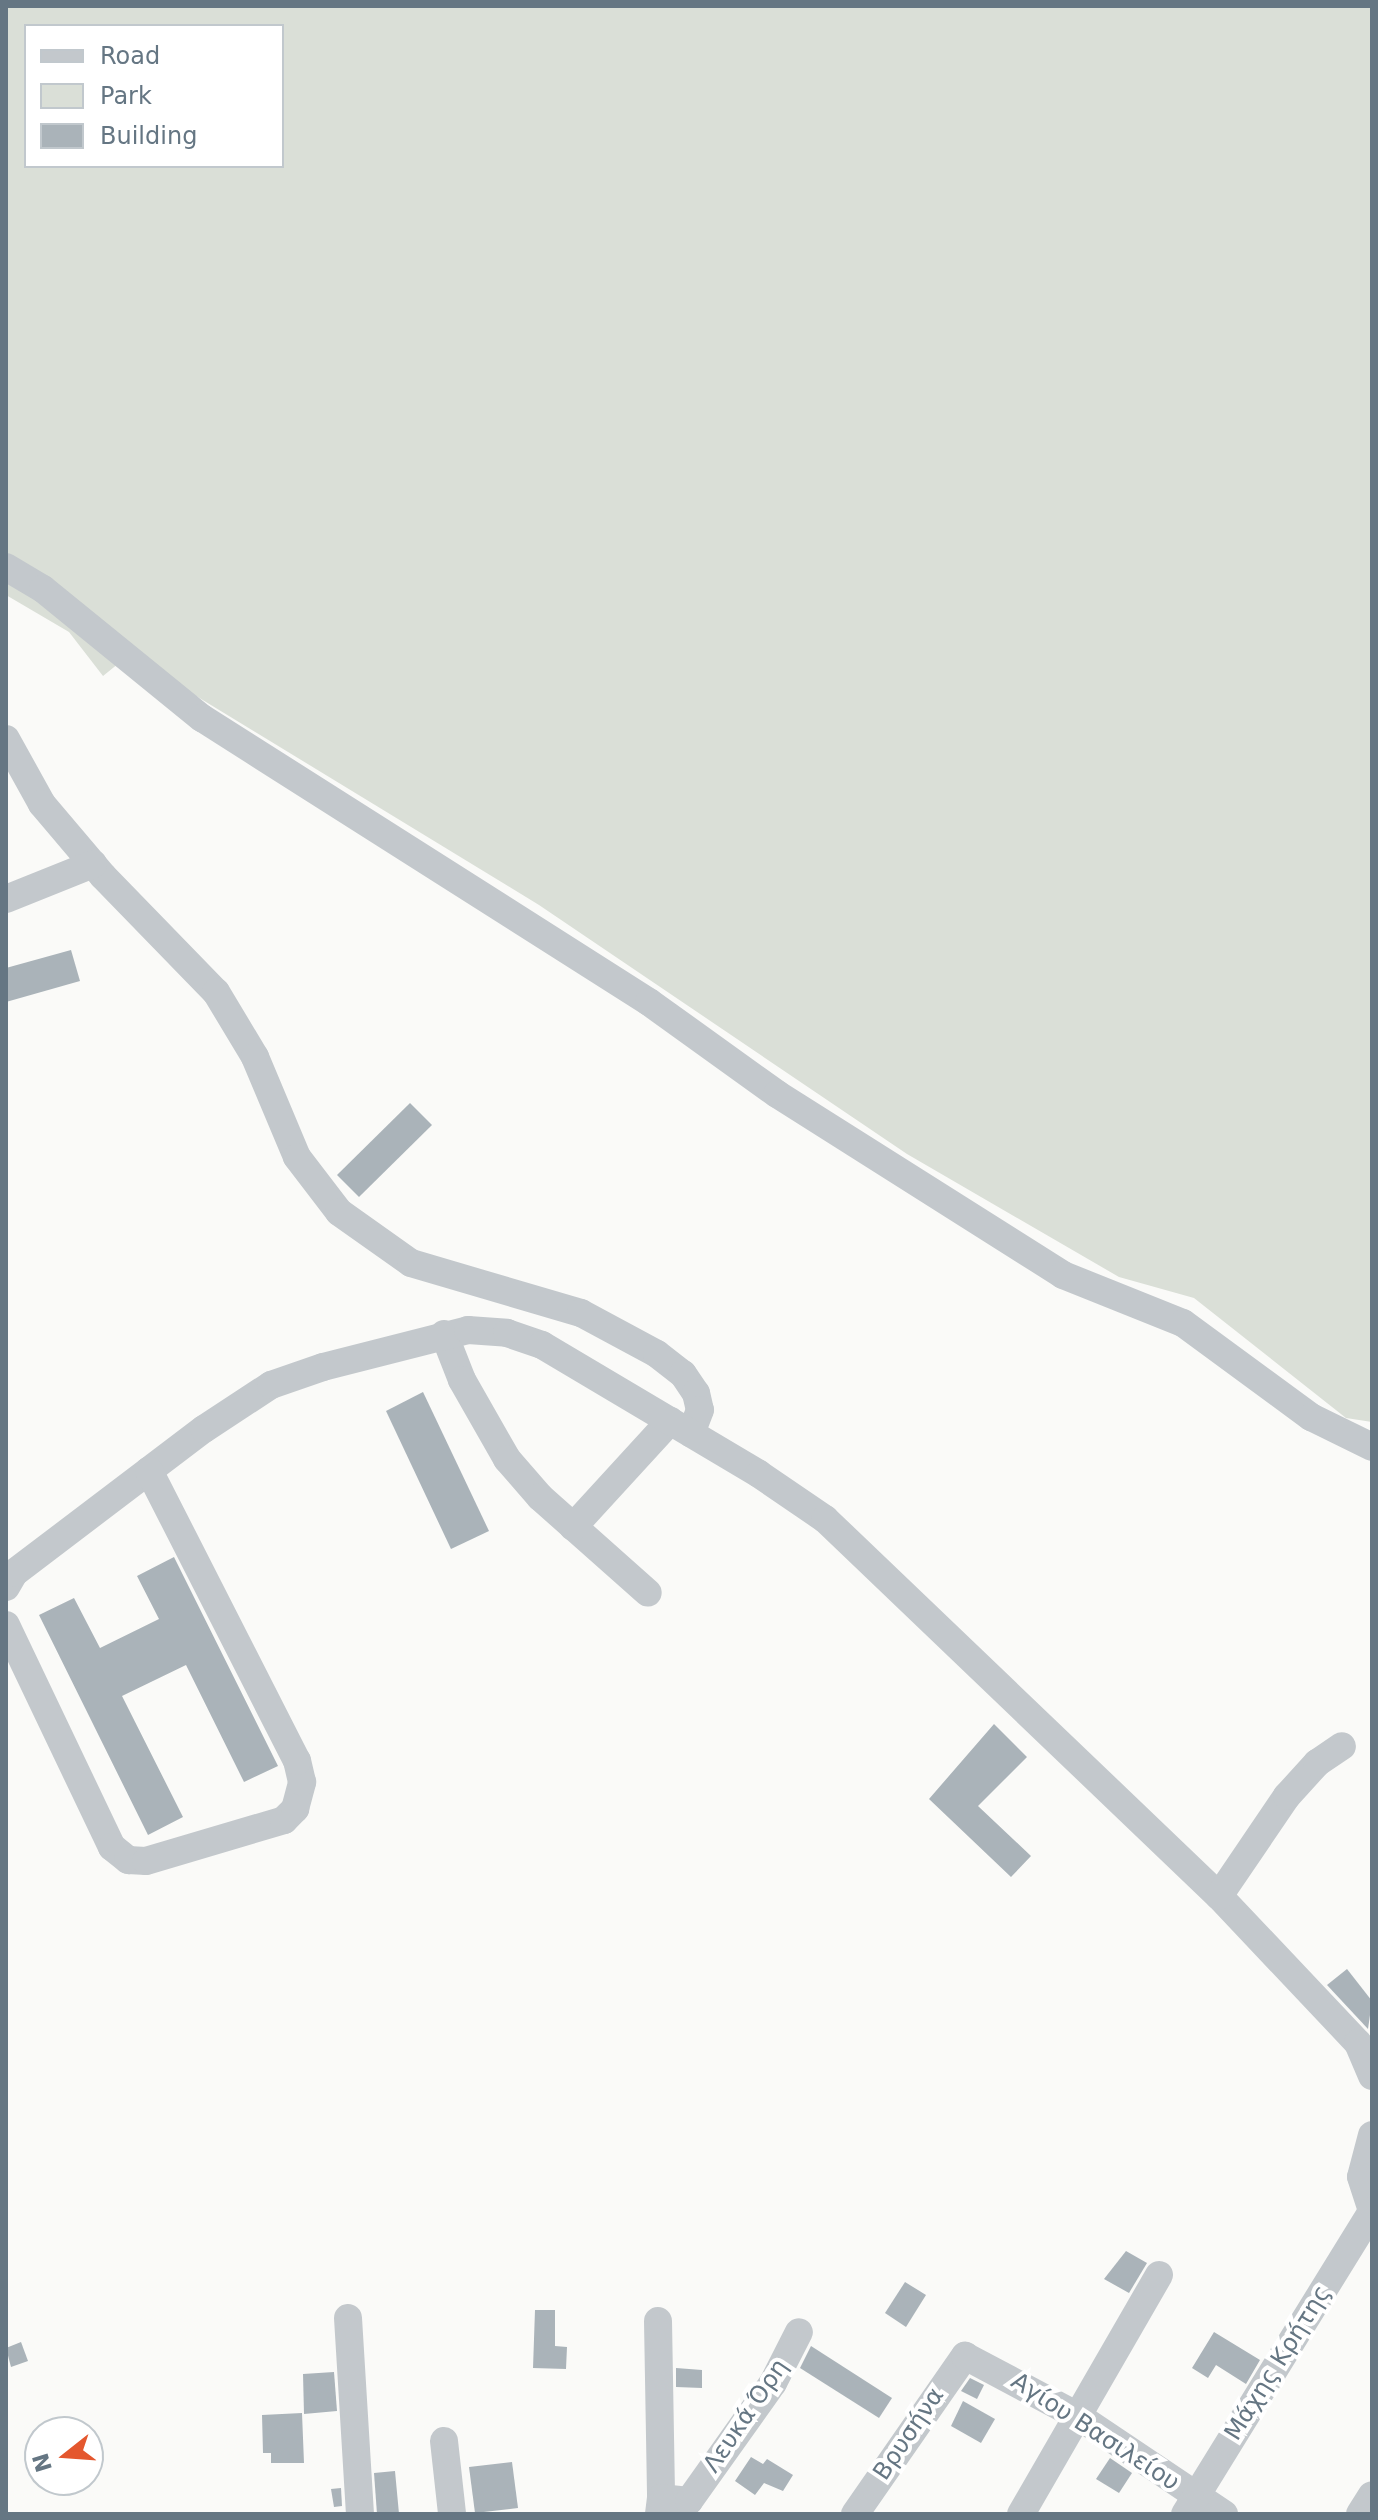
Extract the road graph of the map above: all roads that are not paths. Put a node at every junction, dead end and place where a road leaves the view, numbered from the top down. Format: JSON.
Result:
{"nodes":[{"id":1,"x":6,"y":567,"type":"edge"},
{"id":2,"x":6,"y":739,"type":"edge"},
{"id":3,"x":12,"y":764,"type":"edge"},
{"id":4,"x":93,"y":864,"type":"junction"},
{"id":5,"x":6,"y":899,"type":"edge"},
{"id":6,"x":444,"y":1334,"type":"junction"},
{"id":7,"x":680,"y":1427,"type":"junction"},
{"id":8,"x":1372,"y":1447,"type":"edge"},
{"id":9,"x":149,"y":1471,"type":"junction"},
{"id":10,"x":573,"y":1527,"type":"junction"},
{"id":11,"x":6,"y":1587,"type":"edge"},
{"id":12,"x":648,"y":1593,"type":"dead end"},
{"id":13,"x":6,"y":1625,"type":"edge"},
{"id":14,"x":1342,"y":1746,"type":"dead end"},
{"id":15,"x":1219,"y":1896,"type":"junction"},
{"id":16,"x":1372,"y":2076,"type":"edge"},
{"id":17,"x":1372,"y":2135,"type":"edge"},
{"id":18,"x":1372,"y":2211,"type":"edge"},
{"id":19,"x":1159,"y":2275,"type":"dead end"},
{"id":20,"x":348,"y":2318,"type":"dead end"},
{"id":21,"x":658,"y":2321,"type":"dead end"},
{"id":22,"x":799,"y":2332,"type":"dead end"},
{"id":23,"x":965,"y":2356,"type":"joint"},
{"id":24,"x":1078,"y":2416,"type":"junction"},
{"id":25,"x":444,"y":2441,"type":"dead end"},
{"id":26,"x":1372,"y":2495,"type":"edge"},
{"id":27,"x":1190,"y":2505,"type":"edge"},
{"id":28,"x":680,"y":2507,"type":"edge"},
{"id":29,"x":360,"y":2514,"type":"edge"},
{"id":30,"x":452,"y":2514,"type":"edge"},
{"id":31,"x":855,"y":2514,"type":"edge"},
{"id":32,"x":1021,"y":2514,"type":"edge"},
{"id":33,"x":1224,"y":2514,"type":"edge"},
{"id":34,"x":1360,"y":2514,"type":"edge"}],
"edges":[{"from":1,"to":8,"type":"street"},
{"from":2,"to":3,"type":"street"},
{"from":3,"to":4,"type":"street"},
{"from":4,"to":5,"type":"street"},
{"from":4,"to":7,"type":"street"},
{"from":6,"to":7,"type":"street"},
{"from":6,"to":9,"type":"street"},
{"from":6,"to":10,"type":"street"},
{"from":7,"to":10,"type":"street"},
{"from":7,"to":15,"type":"street"},
{"from":9,"to":11,"type":"street"},
{"from":9,"to":13,"type":"street"},
{"from":10,"to":12,"type":"street"},
{"from":14,"to":15,"type":"street"},
{"from":15,"to":16,"type":"street"},
{"from":17,"to":18,"type":"street"},
{"from":18,"to":27,"type":"street","name":"Μάχης Κρήτης"},
{"from":19,"to":24,"type":"street"},
{"from":20,"to":29,"type":"street"},
{"from":21,"to":28,"type":"street"},
{"from":22,"to":28,"type":"street","name":"Λευκά Όρη"},
{"from":23,"to":24,"type":"street","name":"Αγίου Βασιλείου"},
{"from":23,"to":31,"type":"street","name":"Βρυσήνα"},
{"from":24,"to":27,"type":"street","name":"Αγίου Βασιλείου"},
{"from":24,"to":32,"type":"street"},
{"from":25,"to":30,"type":"street"},
{"from":26,"to":34,"type":"street"},
{"from":27,"to":33,"type":"street","name":"Αγίου Βασιλείου"}]}
